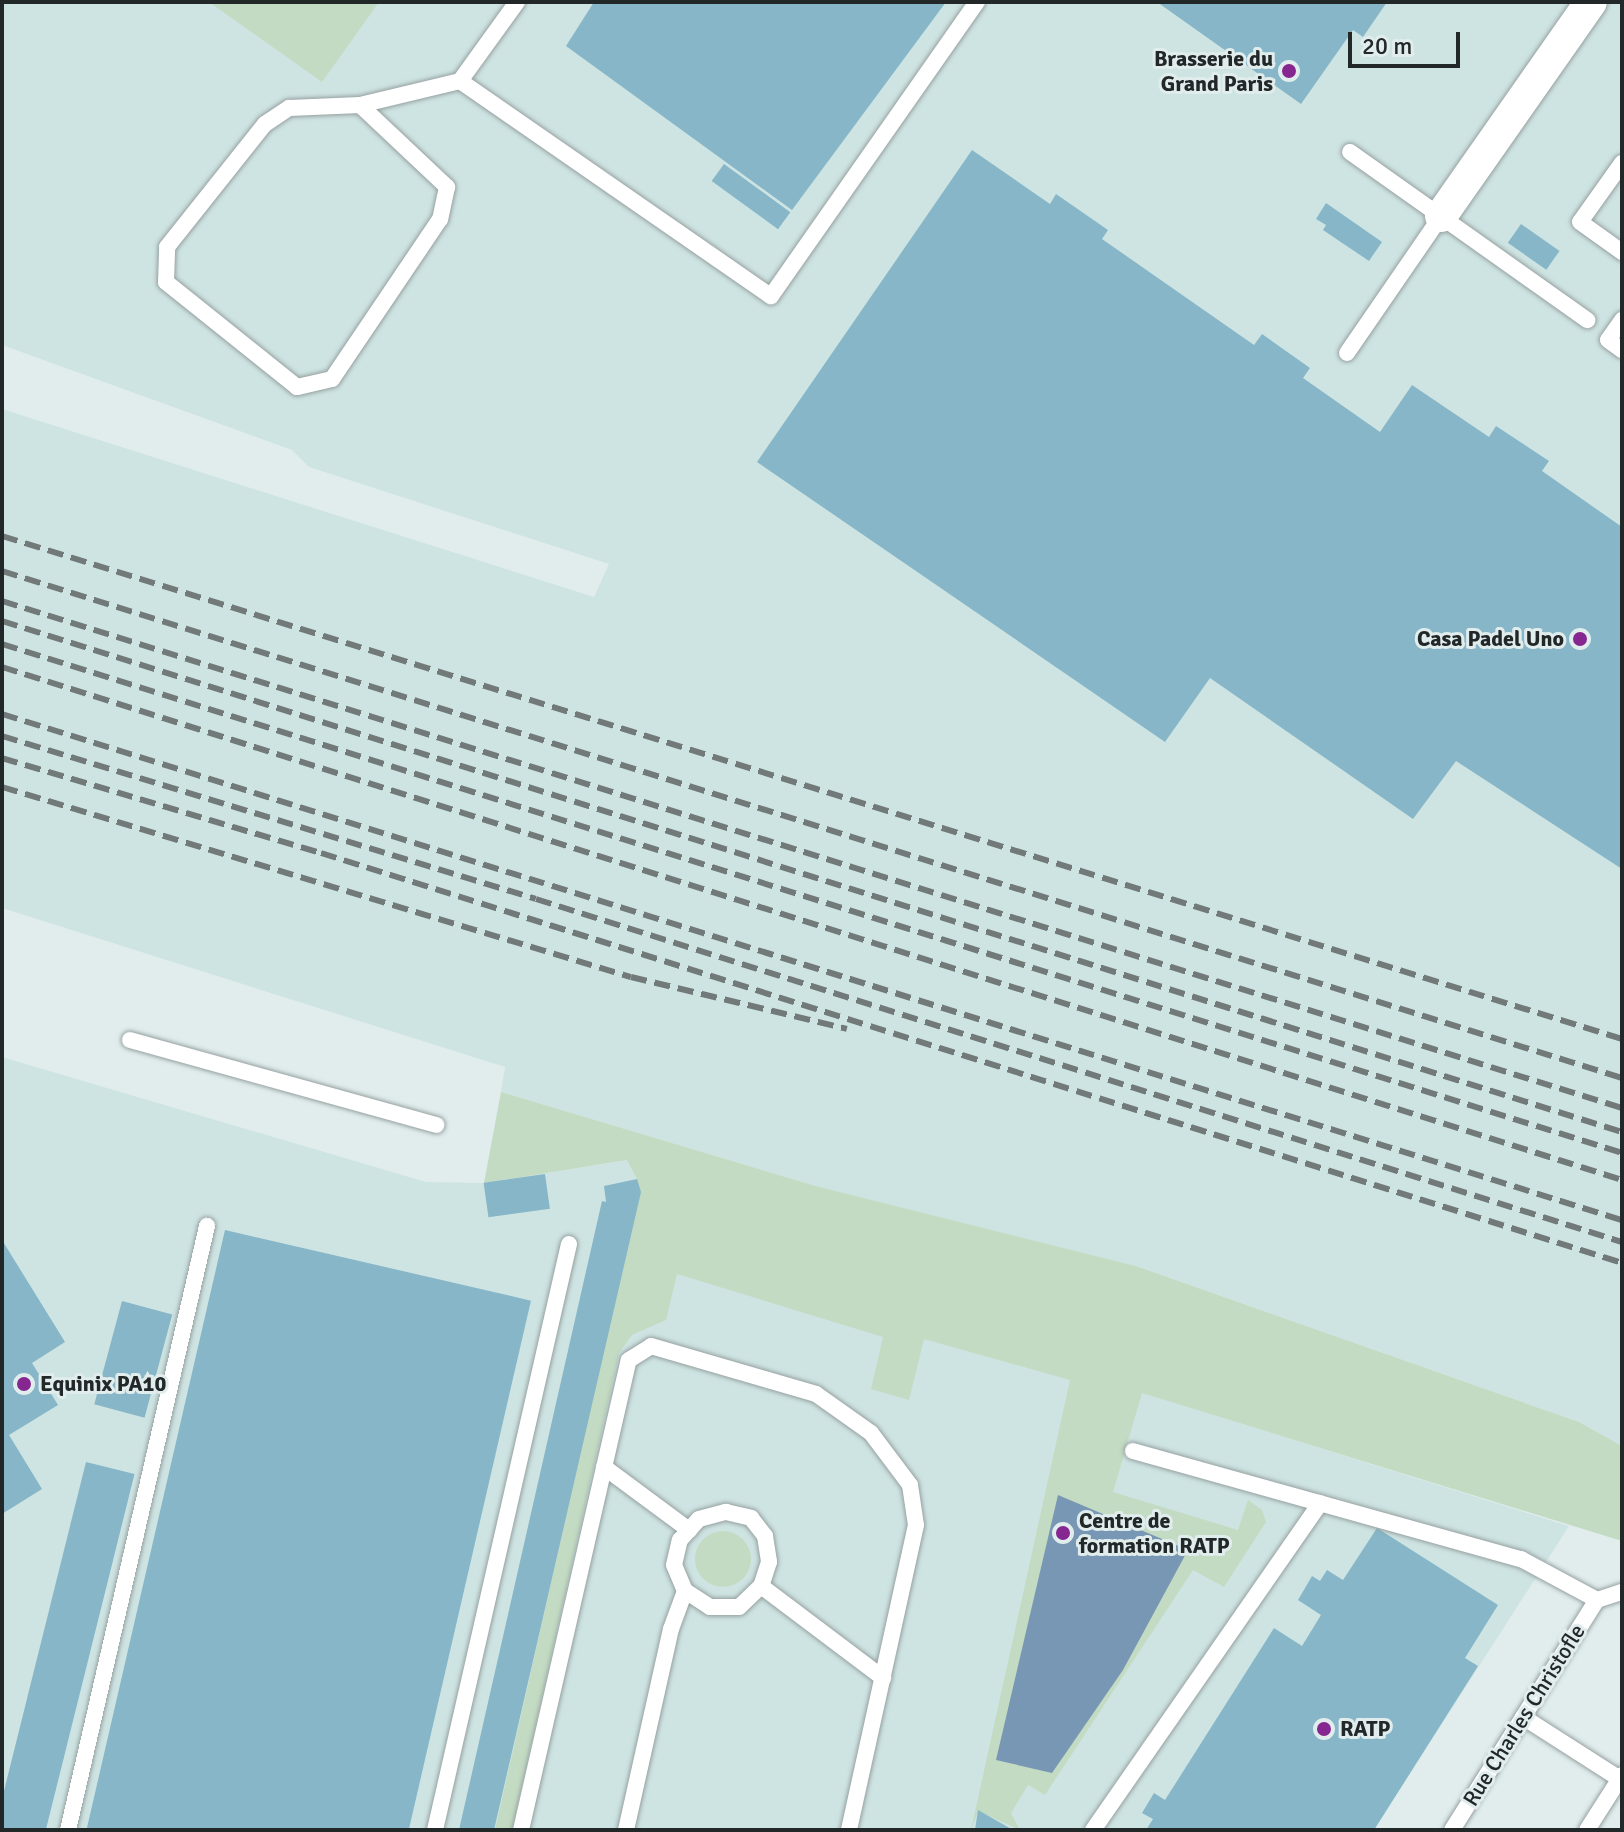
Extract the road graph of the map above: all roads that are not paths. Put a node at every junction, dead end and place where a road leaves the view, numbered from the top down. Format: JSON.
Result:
{"nodes":[{"id":1,"x":517,"y":2,"type":"edge"},
{"id":2,"x":977,"y":2,"type":"edge"},
{"id":3,"x":1591,"y":2,"type":"edge"},
{"id":4,"x":460,"y":81,"type":"junction"},
{"id":5,"x":360,"y":105,"type":"junction"},
{"id":6,"x":1350,"y":152,"type":"dead end"},
{"id":7,"x":1622,"y":163,"type":"edge"},
{"id":8,"x":1441,"y":216,"type":"junction"},
{"id":9,"x":1622,"y":252,"type":"edge"},
{"id":10,"x":1587,"y":320,"type":"dead end"},
{"id":11,"x":1622,"y":320,"type":"edge"},
{"id":12,"x":1622,"y":350,"type":"edge"},
{"id":13,"x":1347,"y":353,"type":"dead end"},
{"id":14,"x":130,"y":1040,"type":"dead end"},
{"id":15,"x":436,"y":1125,"type":"dead end"},
{"id":16,"x":207,"y":1226,"type":"dead end"},
{"id":17,"x":569,"y":1244,"type":"dead end"},
{"id":18,"x":1133,"y":1451,"type":"dead end"},
{"id":19,"x":604,"y":1467,"type":"junction"},
{"id":20,"x":1320,"y":1503,"type":"junction"},
{"id":21,"x":689,"y":1530,"type":"junction"},
{"id":22,"x":761,"y":1586,"type":"junction"},
{"id":23,"x":685,"y":1591,"type":"junction"},
{"id":24,"x":1622,"y":1592,"type":"edge"},
{"id":25,"x":1597,"y":1600,"type":"junction"},
{"id":26,"x":883,"y":1678,"type":"junction"},
{"id":27,"x":1523,"y":1717,"type":"junction"},
{"id":28,"x":1621,"y":1777,"type":"edge"},
{"id":29,"x":68,"y":1830,"type":"edge"},
{"id":30,"x":435,"y":1830,"type":"edge"},
{"id":31,"x":521,"y":1830,"type":"edge"},
{"id":32,"x":626,"y":1830,"type":"edge"},
{"id":33,"x":849,"y":1830,"type":"edge"},
{"id":34,"x":1093,"y":1830,"type":"edge"},
{"id":35,"x":1452,"y":1830,"type":"edge"},
{"id":36,"x":1587,"y":1830,"type":"edge"}],
"edges":[{"from":1,"to":4,"type":"lane"},
{"from":2,"to":4,"type":"lane"},
{"from":3,"to":8,"type":"street"},
{"from":4,"to":5,"type":"lane"},
{"from":5,"to":5,"type":"lane"},
{"from":6,"to":8,"type":"lane"},
{"from":7,"to":9,"type":"lane"},
{"from":8,"to":10,"type":"lane"},
{"from":8,"to":13,"type":"lane"},
{"from":11,"to":12,"type":"lane"},
{"from":14,"to":15,"type":"lane"},
{"from":16,"to":29,"type":"lane"},
{"from":17,"to":30,"type":"lane"},
{"from":18,"to":20,"type":"lane"},
{"from":19,"to":21,"type":"lane"},
{"from":19,"to":26,"type":"lane"},
{"from":19,"to":31,"type":"lane"},
{"from":20,"to":25,"type":"lane"},
{"from":20,"to":34,"type":"lane"},
{"from":21,"to":22,"type":"lane"},
{"from":21,"to":23,"type":"lane"},
{"from":22,"to":23,"type":"lane"},
{"from":22,"to":26,"type":"lane"},
{"from":23,"to":32,"type":"lane"},
{"from":24,"to":25,"type":"lane"},
{"from":25,"to":27,"type":"lane","name":"Rue Charles Christofle"},
{"from":26,"to":33,"type":"lane"},
{"from":27,"to":28,"type":"lane"},
{"from":27,"to":35,"type":"lane","name":"Rue Charles Christofle"},
{"from":28,"to":36,"type":"lane"}]}
